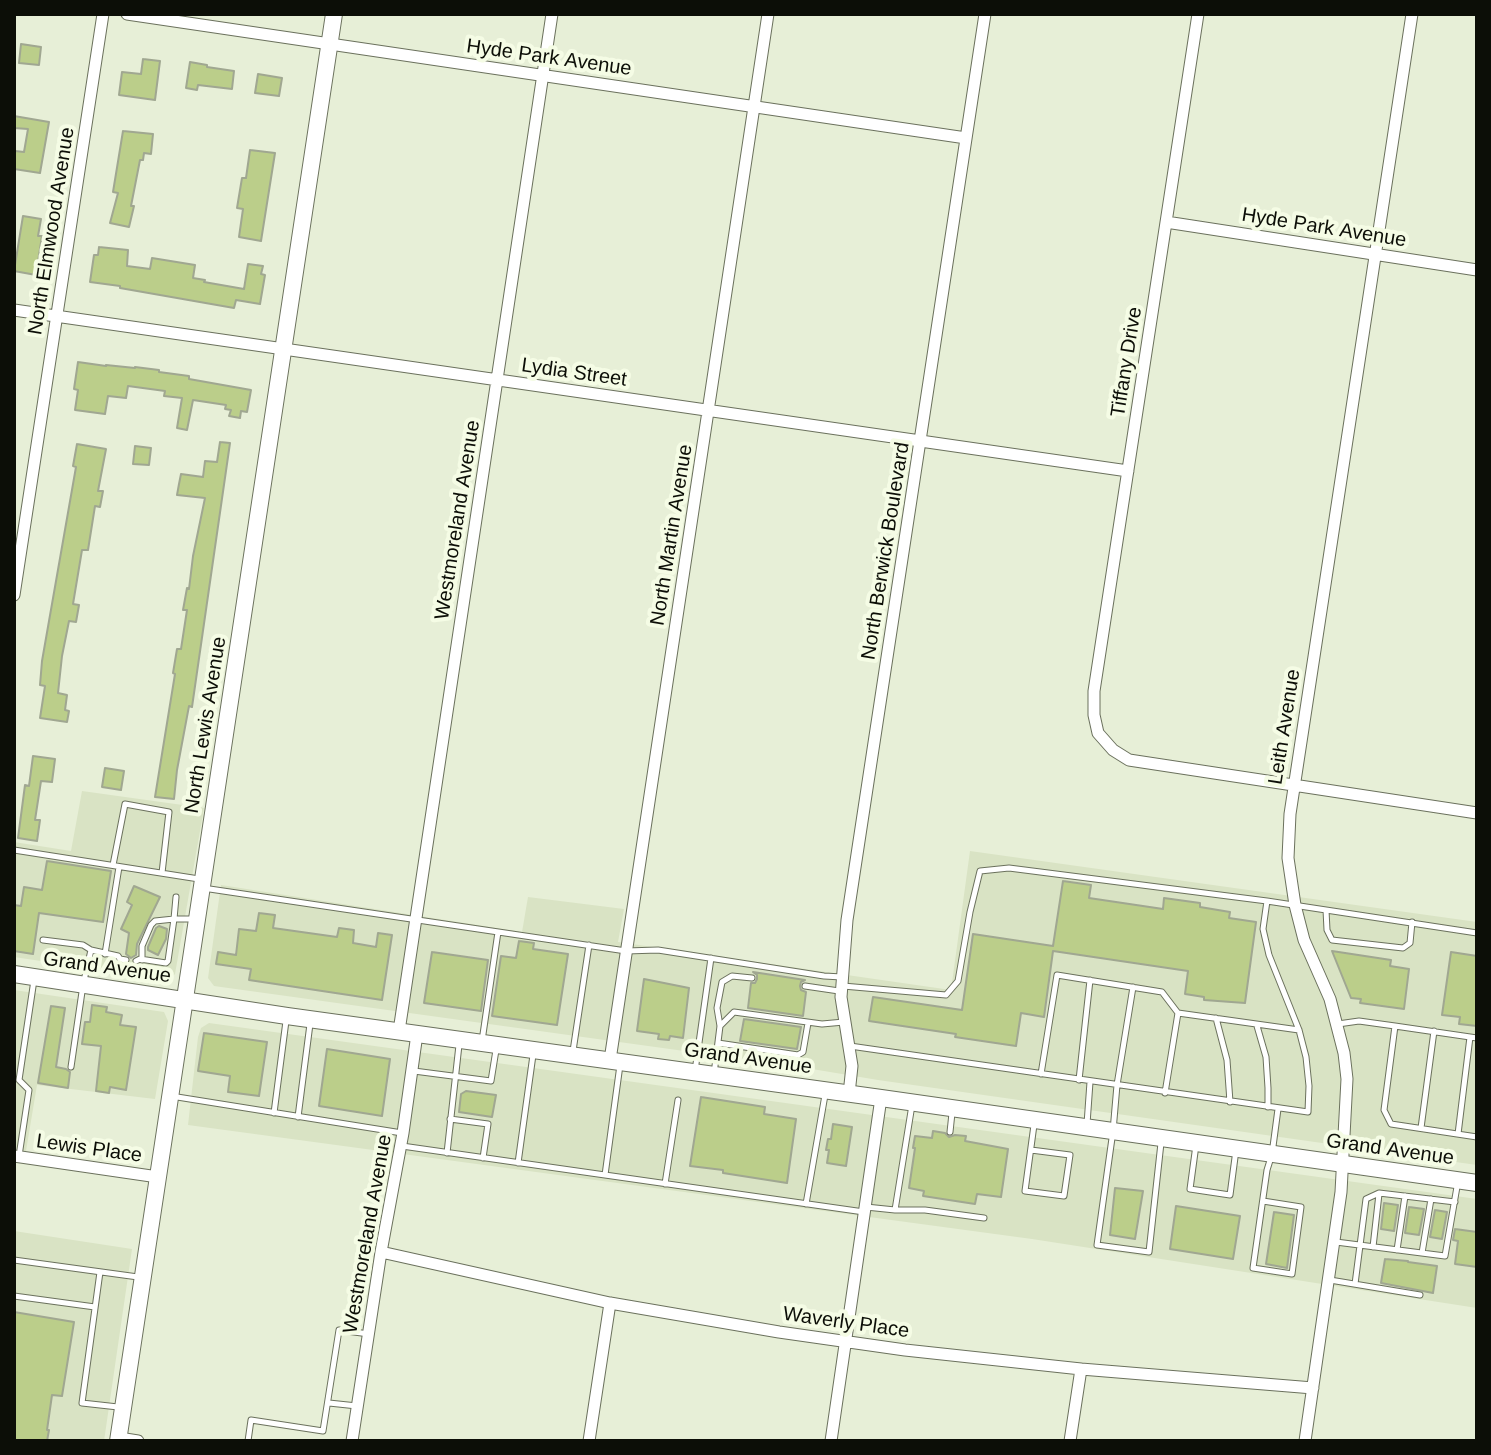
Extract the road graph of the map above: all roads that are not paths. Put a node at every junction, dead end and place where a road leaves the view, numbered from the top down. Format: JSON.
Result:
{"nodes":[{"id":1,"x":103,"y":14,"type":"edge"},
{"id":2,"x":127,"y":14,"type":"edge"},
{"id":3,"x":334,"y":14,"type":"edge"},
{"id":4,"x":552,"y":14,"type":"edge"},
{"id":5,"x":768,"y":14,"type":"edge"},
{"id":6,"x":985,"y":14,"type":"edge"},
{"id":7,"x":1198,"y":14,"type":"edge"},
{"id":8,"x":1412,"y":14,"type":"edge"},
{"id":9,"x":145,"y":15,"type":"edge"},
{"id":10,"x":329,"y":44,"type":"junction"},
{"id":11,"x":543,"y":76,"type":"junction"},
{"id":12,"x":754,"y":107,"type":"junction"},
{"id":13,"x":966,"y":138,"type":"junction"},
{"id":14,"x":1166,"y":222,"type":"junction"},
{"id":15,"x":1375,"y":254,"type":"junction"},
{"id":16,"x":1477,"y":270,"type":"edge"},
{"id":17,"x":14,"y":310,"type":"edge"},
{"id":18,"x":57,"y":316,"type":"junction"},
{"id":19,"x":283,"y":349,"type":"junction"},
{"id":20,"x":497,"y":380,"type":"junction"},
{"id":21,"x":709,"y":411,"type":"junction"},
{"id":22,"x":921,"y":441,"type":"junction"},
{"id":23,"x":1128,"y":471,"type":"junction"},
{"id":24,"x":14,"y":595,"type":"edge"},
{"id":25,"x":1294,"y":785,"type":"junction"},
{"id":26,"x":1477,"y":813,"type":"edge"},
{"id":27,"x":14,"y":850,"type":"edge"},
{"id":28,"x":116,"y":866,"type":"junction"},
{"id":29,"x":162,"y":873,"type":"junction"},
{"id":30,"x":202,"y":884,"type":"junction"},
{"id":31,"x":176,"y":897,"type":"dead end"},
{"id":32,"x":1267,"y":901,"type":"junction"},
{"id":33,"x":1295,"y":905,"type":"junction"},
{"id":34,"x":1326,"y":910,"type":"junction"},
{"id":35,"x":174,"y":919,"type":"junction"},
{"id":36,"x":197,"y":919,"type":"junction"},
{"id":37,"x":416,"y":919,"type":"junction"},
{"id":38,"x":1412,"y":922,"type":"junction"},
{"id":39,"x":498,"y":932,"type":"junction"},
{"id":40,"x":1477,"y":933,"type":"edge"},
{"id":41,"x":43,"y":940,"type":"dead end"},
{"id":42,"x":589,"y":945,"type":"junction"},
{"id":43,"x":91,"y":950,"type":"junction"},
{"id":44,"x":626,"y":951,"type":"junction"},
{"id":45,"x":105,"y":954,"type":"junction"},
{"id":46,"x":126,"y":956,"type":"dead end"},
{"id":47,"x":711,"y":958,"type":"junction"},
{"id":48,"x":14,"y":974,"type":"edge"},
{"id":49,"x":34,"y":977,"type":"junction"},
{"id":50,"x":752,"y":978,"type":"dead end"},
{"id":51,"x":1090,"y":980,"type":"junction"},
{"id":52,"x":83,"y":985,"type":"junction"},
{"id":53,"x":842,"y":985,"type":"junction"},
{"id":54,"x":805,"y":986,"type":"dead end"},
{"id":55,"x":1133,"y":987,"type":"junction"},
{"id":56,"x":185,"y":1000,"type":"junction"},
{"id":57,"x":1178,"y":1013,"type":"junction"},
{"id":58,"x":287,"y":1016,"type":"junction"},
{"id":59,"x":1216,"y":1018,"type":"junction"},
{"id":60,"x":311,"y":1019,"type":"junction"},
{"id":61,"x":844,"y":1022,"type":"junction"},
{"id":62,"x":808,"y":1023,"type":"junction"},
{"id":63,"x":1338,"y":1024,"type":"junction"},
{"id":64,"x":1257,"y":1025,"type":"junction"},
{"id":65,"x":720,"y":1026,"type":"junction"},
{"id":66,"x":1395,"y":1026,"type":"junction"},
{"id":67,"x":1299,"y":1030,"type":"junction"},
{"id":68,"x":399,"y":1031,"type":"junction"},
{"id":69,"x":1434,"y":1031,"type":"junction"},
{"id":70,"x":417,"y":1034,"type":"junction"},
{"id":71,"x":1474,"y":1037,"type":"edge"},
{"id":72,"x":460,"y":1040,"type":"junction"},
{"id":73,"x":718,"y":1043,"type":"junction"},
{"id":74,"x":490,"y":1044,"type":"junction"},
{"id":75,"x":849,"y":1046,"type":"junction"},
{"id":76,"x":534,"y":1050,"type":"junction"},
{"id":77,"x":572,"y":1055,"type":"junction"},
{"id":78,"x":615,"y":1061,"type":"junction"},
{"id":79,"x":71,"y":1067,"type":"dead end"},
{"id":80,"x":412,"y":1071,"type":"junction"},
{"id":81,"x":694,"y":1072,"type":"junction"},
{"id":82,"x":1041,"y":1074,"type":"junction"},
{"id":83,"x":714,"y":1075,"type":"junction"},
{"id":84,"x":454,"y":1076,"type":"junction"},
{"id":85,"x":1079,"y":1080,"type":"junction"},
{"id":86,"x":1090,"y":1082,"type":"junction"},
{"id":87,"x":1117,"y":1085,"type":"junction"},
{"id":88,"x":826,"y":1090,"type":"junction"},
{"id":89,"x":1165,"y":1093,"type":"junction"},
{"id":90,"x":849,"y":1094,"type":"junction"},
{"id":91,"x":170,"y":1096,"type":"junction"},
{"id":92,"x":881,"y":1098,"type":"junction"},
{"id":93,"x":678,"y":1100,"type":"dead end"},
{"id":94,"x":913,"y":1102,"type":"junction"},
{"id":95,"x":1230,"y":1102,"type":"junction"},
{"id":96,"x":1268,"y":1107,"type":"junction"},
{"id":97,"x":953,"y":1108,"type":"junction"},
{"id":98,"x":1278,"y":1109,"type":"junction"},
{"id":99,"x":274,"y":1113,"type":"junction"},
{"id":100,"x":298,"y":1117,"type":"junction"},
{"id":101,"x":450,"y":1119,"type":"junction"},
{"id":102,"x":1034,"y":1120,"type":"junction"},
{"id":103,"x":1087,"y":1127,"type":"junction"},
{"id":104,"x":1421,"y":1128,"type":"junction"},
{"id":105,"x":1113,"y":1131,"type":"junction"},
{"id":106,"x":950,"y":1132,"type":"dead end"},
{"id":107,"x":403,"y":1133,"type":"junction"},
{"id":108,"x":1458,"y":1134,"type":"junction"},
{"id":109,"x":1477,"y":1137,"type":"edge"},
{"id":110,"x":1162,"y":1138,"type":"junction"},
{"id":111,"x":1196,"y":1143,"type":"junction"},
{"id":112,"x":401,"y":1146,"type":"junction"},
{"id":113,"x":1236,"y":1149,"type":"junction"},
{"id":114,"x":1031,"y":1150,"type":"junction"},
{"id":115,"x":447,"y":1153,"type":"junction"},
{"id":116,"x":1272,"y":1154,"type":"junction"},
{"id":117,"x":17,"y":1157,"type":"edge"},
{"id":118,"x":483,"y":1158,"type":"junction"},
{"id":119,"x":518,"y":1163,"type":"junction"},
{"id":120,"x":1343,"y":1164,"type":"junction"},
{"id":121,"x":605,"y":1175,"type":"junction"},
{"id":122,"x":158,"y":1177,"type":"junction"},
{"id":123,"x":1458,"y":1180,"type":"junction"},
{"id":124,"x":1477,"y":1183,"type":"edge"},
{"id":125,"x":665,"y":1184,"type":"junction"},
{"id":126,"x":1379,"y":1193,"type":"junction"},
{"id":127,"x":1405,"y":1196,"type":"junction"},
{"id":128,"x":1431,"y":1199,"type":"junction"},
{"id":129,"x":1263,"y":1201,"type":"junction"},
{"id":130,"x":1455,"y":1202,"type":"junction"},
{"id":131,"x":806,"y":1204,"type":"junction"},
{"id":132,"x":865,"y":1209,"type":"junction"},
{"id":133,"x":895,"y":1210,"type":"junction"},
{"id":134,"x":984,"y":1218,"type":"dead end"},
{"id":135,"x":1335,"y":1242,"type":"junction"},
{"id":136,"x":1360,"y":1245,"type":"junction"},
{"id":137,"x":1373,"y":1247,"type":"junction"},
{"id":138,"x":1397,"y":1250,"type":"junction"},
{"id":139,"x":381,"y":1252,"type":"junction"},
{"id":140,"x":1422,"y":1253,"type":"junction"},
{"id":141,"x":14,"y":1260,"type":"edge"},
{"id":142,"x":100,"y":1272,"type":"junction"},
{"id":143,"x":143,"y":1277,"type":"junction"},
{"id":144,"x":1329,"y":1280,"type":"junction"},
{"id":145,"x":1355,"y":1284,"type":"junction"},
{"id":146,"x":1420,"y":1295,"type":"dead end"},
{"id":147,"x":14,"y":1296,"type":"edge"},
{"id":148,"x":610,"y":1303,"type":"junction"},
{"id":149,"x":95,"y":1307,"type":"junction"},
{"id":150,"x":369,"y":1334,"type":"junction"},
{"id":151,"x":846,"y":1341,"type":"junction"},
{"id":152,"x":1081,"y":1369,"type":"junction"},
{"id":153,"x":1313,"y":1388,"type":"junction"},
{"id":154,"x":329,"y":1403,"type":"junction"},
{"id":155,"x":358,"y":1406,"type":"junction"},
{"id":156,"x":123,"y":1408,"type":"junction"},
{"id":157,"x":118,"y":1440,"type":"edge"},
{"id":158,"x":138,"y":1441,"type":"edge"},
{"id":159,"x":248,"y":1441,"type":"edge"},
{"id":160,"x":352,"y":1441,"type":"edge"},
{"id":161,"x":589,"y":1441,"type":"edge"},
{"id":162,"x":831,"y":1441,"type":"edge"},
{"id":163,"x":1070,"y":1441,"type":"edge"},
{"id":164,"x":1305,"y":1441,"type":"edge"}],
"edges":[{"from":1,"to":18,"type":"street","name":"North Elmwood Avenue"},
{"from":2,"to":9,"type":"street","name":"Hyde Park Avenue"},
{"from":3,"to":10,"type":"main road","name":"North Lewis Avenue"},
{"from":4,"to":11,"type":"street","name":"Westmoreland Avenue"},
{"from":5,"to":12,"type":"street","name":"North Martin Avenue"},
{"from":6,"to":13,"type":"street","name":"North Berwick Boulevard"},
{"from":7,"to":14,"type":"street","name":"Tiffany Drive"},
{"from":8,"to":15,"type":"street","name":"Leith Avenue"},
{"from":9,"to":10,"type":"street","name":"Hyde Park Avenue"},
{"from":10,"to":11,"type":"street","name":"Hyde Park Avenue"},
{"from":10,"to":19,"type":"main road","name":"North Lewis Avenue"},
{"from":11,"to":12,"type":"street","name":"Hyde Park Avenue"},
{"from":11,"to":20,"type":"street","name":"Westmoreland Avenue"},
{"from":12,"to":13,"type":"street","name":"Hyde Park Avenue"},
{"from":12,"to":21,"type":"street","name":"North Martin Avenue"},
{"from":13,"to":22,"type":"street","name":"North Berwick Boulevard"},
{"from":14,"to":15,"type":"street","name":"Hyde Park Avenue"},
{"from":14,"to":23,"type":"street","name":"Tiffany Drive"},
{"from":15,"to":16,"type":"street","name":"Hyde Park Avenue"},
{"from":15,"to":25,"type":"street","name":"Leith Avenue"},
{"from":17,"to":18,"type":"street","name":"Lydia Street"},
{"from":18,"to":19,"type":"street","name":"Lydia Street"},
{"from":18,"to":24,"type":"street","name":"North Elmwood Avenue"},
{"from":19,"to":20,"type":"street","name":"Lydia Street"},
{"from":19,"to":30,"type":"main road","name":"North Lewis Avenue"},
{"from":20,"to":21,"type":"street","name":"Lydia Street"},
{"from":20,"to":37,"type":"street","name":"Westmoreland Avenue"},
{"from":21,"to":22,"type":"street","name":"Lydia Street"},
{"from":21,"to":44,"type":"street","name":"North Martin Avenue"},
{"from":22,"to":23,"type":"street","name":"Lydia Street"},
{"from":22,"to":53,"type":"street","name":"North Berwick Boulevard"},
{"from":23,"to":25,"type":"street","name":"Tiffany Drive"},
{"from":25,"to":26,"type":"street"},
{"from":25,"to":33,"type":"street","name":"Leith Avenue"},
{"from":27,"to":28,"type":"lane"},
{"from":28,"to":29,"type":"lane"},
{"from":28,"to":29,"type":"lane"},
{"from":28,"to":45,"type":"lane"},
{"from":29,"to":30,"type":"lane"},
{"from":30,"to":36,"type":"main road","name":"North Lewis Avenue"},
{"from":30,"to":37,"type":"lane"},
{"from":31,"to":35,"type":"lane"},
{"from":32,"to":33,"type":"lane"},
{"from":32,"to":53,"type":"lane"},
{"from":32,"to":67,"type":"lane"},
{"from":33,"to":34,"type":"lane"},
{"from":33,"to":63,"type":"street","name":"Leith Avenue"},
{"from":34,"to":38,"type":"lane"},
{"from":34,"to":38,"type":"lane"},
{"from":35,"to":35,"type":"lane"},
{"from":35,"to":36,"type":"lane"},
{"from":36,"to":56,"type":"main road","name":"North Lewis Avenue"},
{"from":37,"to":39,"type":"lane"},
{"from":37,"to":68,"type":"street","name":"Westmoreland Avenue"},
{"from":38,"to":40,"type":"lane"},
{"from":39,"to":42,"type":"lane"},
{"from":39,"to":74,"type":"lane"},
{"from":41,"to":43,"type":"lane"},
{"from":42,"to":44,"type":"lane"},
{"from":42,"to":77,"type":"lane"},
{"from":43,"to":45,"type":"lane"},
{"from":43,"to":52,"type":"lane"},
{"from":44,"to":47,"type":"lane"},
{"from":44,"to":78,"type":"street","name":"North Martin Avenue"},
{"from":45,"to":46,"type":"lane"},
{"from":47,"to":53,"type":"lane"},
{"from":47,"to":81,"type":"lane"},
{"from":48,"to":49,"type":"main road","name":"Grand Avenue"},
{"from":49,"to":52,"type":"main road","name":"Grand Avenue"},
{"from":49,"to":117,"type":"lane"},
{"from":50,"to":65,"type":"lane"},
{"from":51,"to":55,"type":"lane"},
{"from":51,"to":82,"type":"lane"},
{"from":51,"to":85,"type":"lane"},
{"from":52,"to":56,"type":"main road","name":"Grand Avenue"},
{"from":52,"to":79,"type":"lane"},
{"from":53,"to":54,"type":"lane"},
{"from":53,"to":61,"type":"street","name":"North Berwick Boulevard"},
{"from":55,"to":57,"type":"lane"},
{"from":55,"to":87,"type":"lane"},
{"from":56,"to":58,"type":"main road","name":"Grand Avenue"},
{"from":56,"to":91,"type":"main road","name":"North Lewis Avenue"},
{"from":57,"to":59,"type":"lane"},
{"from":57,"to":89,"type":"lane"},
{"from":58,"to":60,"type":"main road","name":"Grand Avenue"},
{"from":58,"to":99,"type":"lane"},
{"from":59,"to":64,"type":"lane"},
{"from":59,"to":95,"type":"lane"},
{"from":60,"to":68,"type":"main road","name":"Grand Avenue"},
{"from":60,"to":100,"type":"lane"},
{"from":61,"to":62,"type":"lane"},
{"from":61,"to":75,"type":"street","name":"North Berwick Boulevard"},
{"from":62,"to":65,"type":"lane"},
{"from":62,"to":73,"type":"lane"},
{"from":63,"to":66,"type":"lane"},
{"from":63,"to":120,"type":"street","name":"Leith Avenue"},
{"from":64,"to":67,"type":"lane"},
{"from":64,"to":96,"type":"lane"},
{"from":65,"to":73,"type":"lane"},
{"from":66,"to":69,"type":"lane"},
{"from":66,"to":104,"type":"lane"},
{"from":67,"to":98,"type":"lane"},
{"from":68,"to":70,"type":"main road","name":"Grand Avenue"},
{"from":69,"to":71,"type":"lane"},
{"from":69,"to":104,"type":"lane"},
{"from":70,"to":72,"type":"main road","name":"Grand Avenue"},
{"from":70,"to":80,"type":"street","name":"Westmoreland Avenue"},
{"from":71,"to":108,"type":"lane"},
{"from":72,"to":74,"type":"main road","name":"Grand Avenue"},
{"from":72,"to":84,"type":"lane"},
{"from":73,"to":83,"type":"lane"},
{"from":74,"to":76,"type":"main road","name":"Grand Avenue"},
{"from":74,"to":84,"type":"lane"},
{"from":75,"to":82,"type":"lane"},
{"from":75,"to":90,"type":"street","name":"North Berwick Boulevard"},
{"from":76,"to":77,"type":"main road","name":"Grand Avenue"},
{"from":76,"to":119,"type":"lane"},
{"from":77,"to":78,"type":"main road","name":"Grand Avenue"},
{"from":78,"to":81,"type":"main road","name":"Grand Avenue"},
{"from":78,"to":121,"type":"lane"},
{"from":80,"to":84,"type":"lane"},
{"from":80,"to":107,"type":"street","name":"Westmoreland Avenue"},
{"from":81,"to":83,"type":"main road","name":"Grand Avenue"},
{"from":82,"to":85,"type":"lane"},
{"from":83,"to":88,"type":"main road","name":"Grand Avenue"},
{"from":84,"to":101,"type":"lane"},
{"from":85,"to":86,"type":"lane"},
{"from":86,"to":87,"type":"lane"},
{"from":86,"to":103,"type":"lane"},
{"from":87,"to":89,"type":"lane"},
{"from":87,"to":105,"type":"lane"},
{"from":88,"to":90,"type":"main road","name":"Grand Avenue"},
{"from":88,"to":131,"type":"lane"},
{"from":89,"to":95,"type":"lane"},
{"from":90,"to":92,"type":"main road","name":"Grand Avenue"},
{"from":91,"to":99,"type":"lane"},
{"from":91,"to":122,"type":"main road","name":"North Lewis Avenue"},
{"from":92,"to":94,"type":"main road","name":"Grand Avenue"},
{"from":92,"to":132,"type":"street"},
{"from":93,"to":125,"type":"lane"},
{"from":94,"to":97,"type":"main road","name":"Grand Avenue"},
{"from":94,"to":133,"type":"lane"},
{"from":95,"to":96,"type":"lane"},
{"from":96,"to":98,"type":"lane"},
{"from":97,"to":102,"type":"main road","name":"Grand Avenue"},
{"from":97,"to":106,"type":"lane"},
{"from":98,"to":116,"type":"lane"},
{"from":99,"to":100,"type":"lane"},
{"from":100,"to":107,"type":"lane"},
{"from":101,"to":115,"type":"lane"},
{"from":101,"to":118,"type":"lane"},
{"from":102,"to":103,"type":"main road","name":"Grand Avenue"},
{"from":102,"to":114,"type":"lane"},
{"from":103,"to":105,"type":"main road","name":"Grand Avenue"},
{"from":104,"to":108,"type":"lane"},
{"from":105,"to":110,"type":"main road","name":"Grand Avenue"},
{"from":105,"to":110,"type":"lane"},
{"from":107,"to":112,"type":"street","name":"Westmoreland Avenue"},
{"from":108,"to":109,"type":"lane"},
{"from":110,"to":111,"type":"main road","name":"Grand Avenue"},
{"from":111,"to":113,"type":"main road","name":"Grand Avenue"},
{"from":111,"to":113,"type":"lane"},
{"from":112,"to":115,"type":"lane"},
{"from":112,"to":139,"type":"street","name":"Westmoreland Avenue"},
{"from":113,"to":116,"type":"main road","name":"Grand Avenue"},
{"from":114,"to":114,"type":"lane"},
{"from":115,"to":118,"type":"lane"},
{"from":116,"to":120,"type":"main road","name":"Grand Avenue"},
{"from":116,"to":129,"type":"lane"},
{"from":117,"to":122,"type":"street","name":"Lewis Place"},
{"from":118,"to":119,"type":"lane"},
{"from":119,"to":121,"type":"lane"},
{"from":120,"to":123,"type":"main road","name":"Grand Avenue"},
{"from":120,"to":135,"type":"street","name":"Leith Avenue"},
{"from":121,"to":125,"type":"lane"},
{"from":122,"to":143,"type":"main road","name":"North Lewis Avenue"},
{"from":123,"to":124,"type":"main road","name":"Grand Avenue"},
{"from":123,"to":130,"type":"lane"},
{"from":125,"to":131,"type":"lane"},
{"from":126,"to":127,"type":"lane"},
{"from":126,"to":136,"type":"lane"},
{"from":126,"to":137,"type":"lane"},
{"from":127,"to":128,"type":"lane"},
{"from":127,"to":138,"type":"lane"},
{"from":128,"to":130,"type":"lane"},
{"from":128,"to":140,"type":"lane"},
{"from":129,"to":129,"type":"lane"},
{"from":130,"to":140,"type":"lane"},
{"from":131,"to":132,"type":"lane"},
{"from":132,"to":133,"type":"lane"},
{"from":132,"to":151,"type":"street"},
{"from":133,"to":134,"type":"lane"},
{"from":135,"to":136,"type":"lane"},
{"from":135,"to":144,"type":"street","name":"Leith Avenue"},
{"from":136,"to":137,"type":"lane"},
{"from":136,"to":145,"type":"lane"},
{"from":137,"to":138,"type":"lane"},
{"from":138,"to":140,"type":"lane"},
{"from":139,"to":148,"type":"street","name":"Waverly Place"},
{"from":139,"to":150,"type":"street","name":"Westmoreland Avenue"},
{"from":141,"to":142,"type":"lane"},
{"from":142,"to":143,"type":"lane"},
{"from":142,"to":149,"type":"lane"},
{"from":143,"to":156,"type":"main road","name":"North Lewis Avenue"},
{"from":144,"to":145,"type":"lane"},
{"from":144,"to":153,"type":"street","name":"Leith Avenue"},
{"from":145,"to":146,"type":"lane"},
{"from":147,"to":149,"type":"lane"},
{"from":148,"to":151,"type":"street","name":"Waverly Place"},
{"from":148,"to":161,"type":"street"},
{"from":149,"to":156,"type":"lane"},
{"from":150,"to":154,"type":"lane"},
{"from":150,"to":155,"type":"street","name":"Westmoreland Avenue"},
{"from":151,"to":152,"type":"street","name":"Waverly Place"},
{"from":151,"to":162,"type":"street"},
{"from":152,"to":153,"type":"street","name":"Waverly Place"},
{"from":152,"to":163,"type":"street"},
{"from":153,"to":164,"type":"street","name":"Leith Avenue"},
{"from":154,"to":155,"type":"lane"},
{"from":154,"to":159,"type":"lane"},
{"from":155,"to":160,"type":"street","name":"Westmoreland Avenue"},
{"from":156,"to":157,"type":"main road","name":"North Lewis Avenue"},
{"from":157,"to":158,"type":"street"}]}
